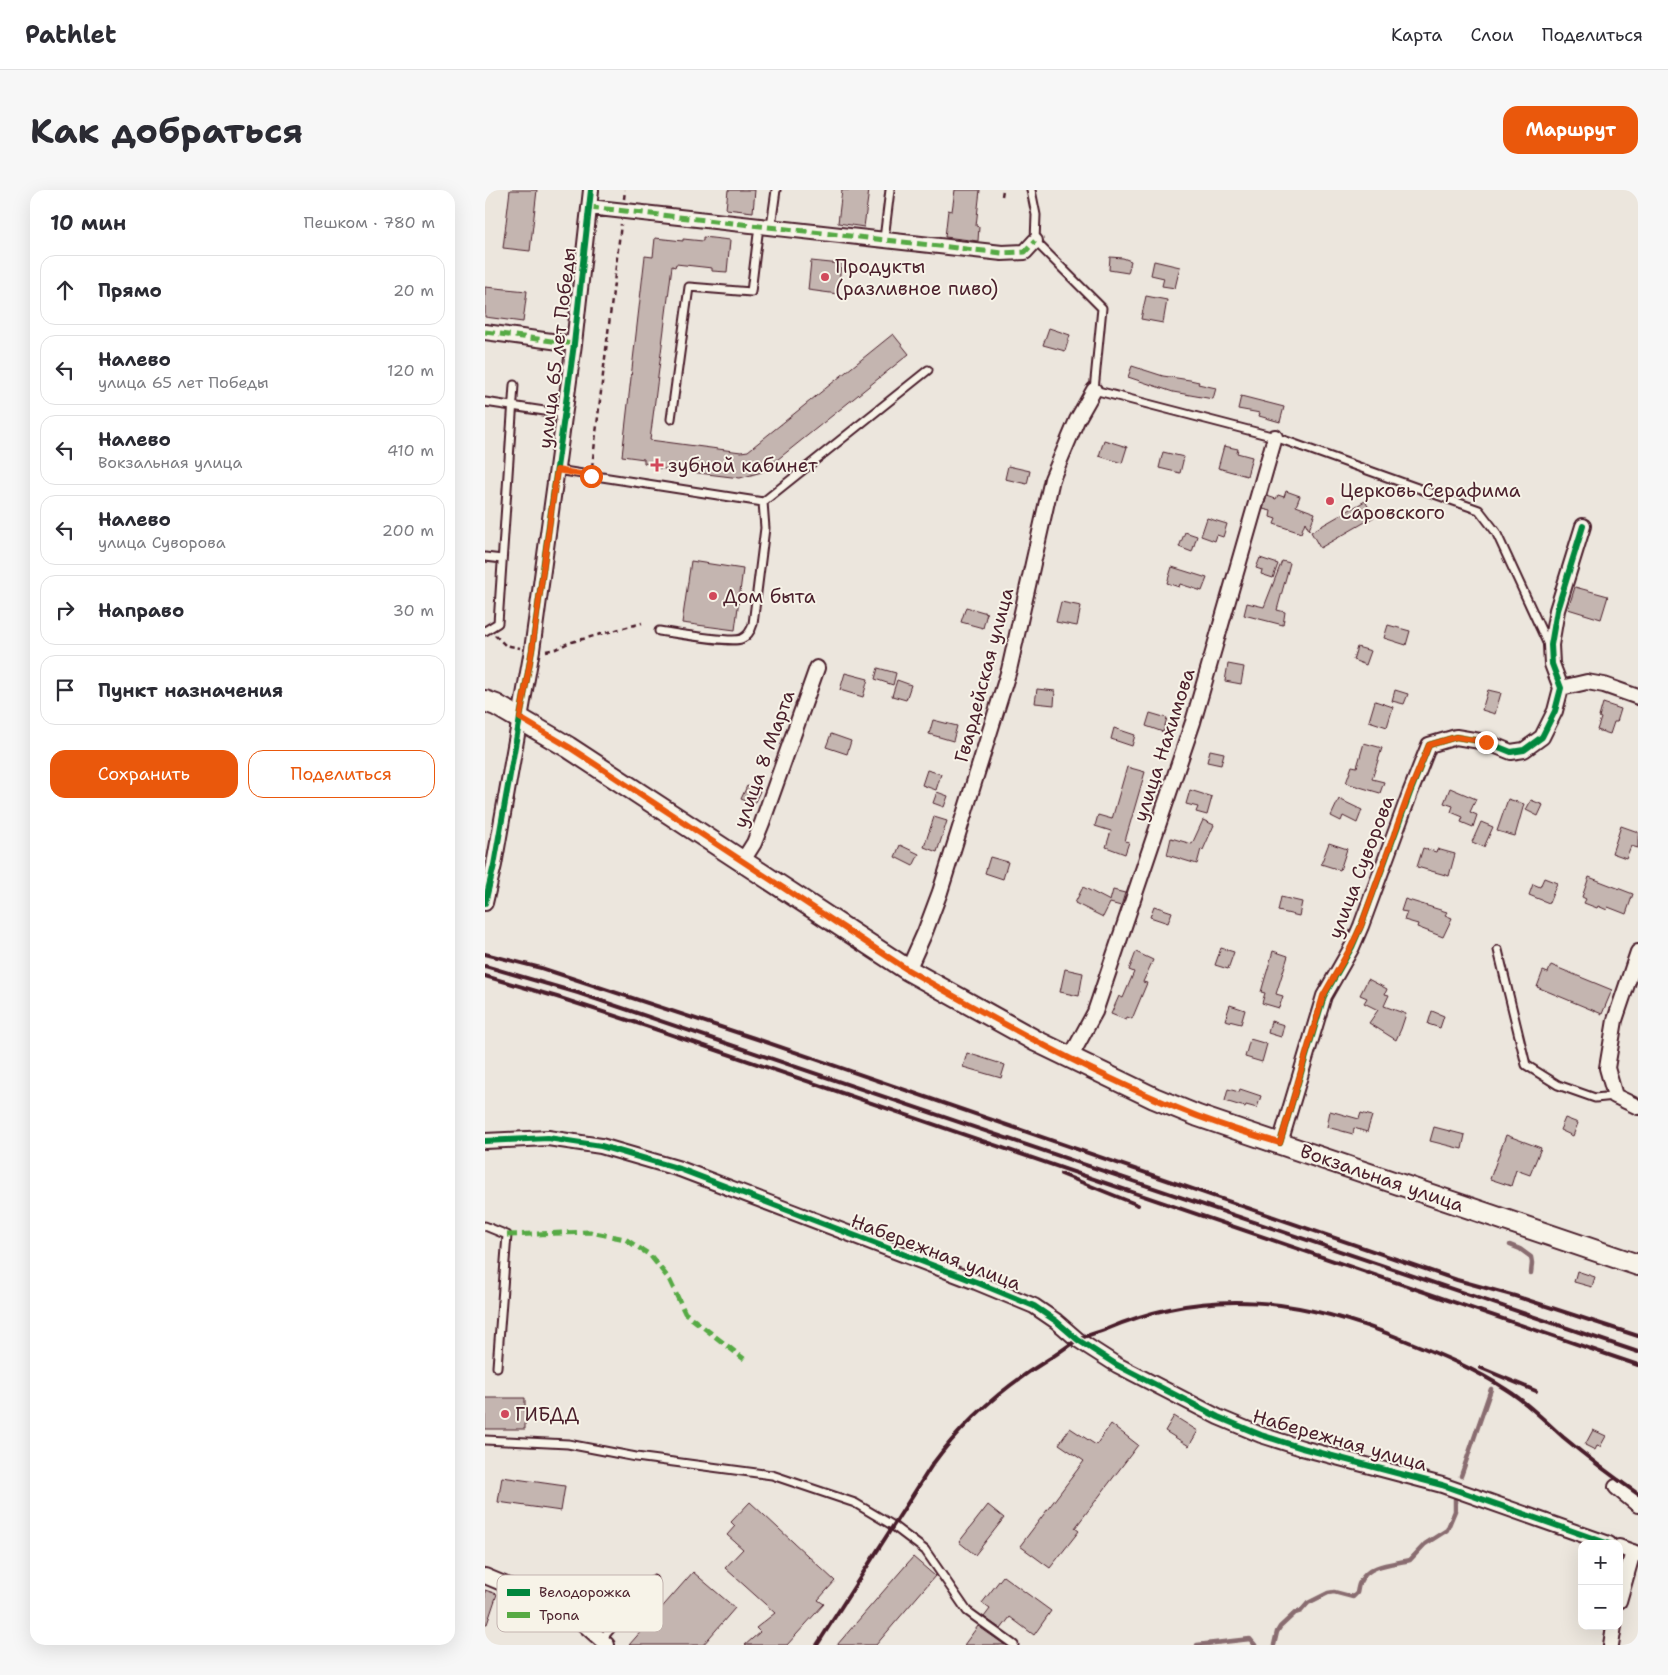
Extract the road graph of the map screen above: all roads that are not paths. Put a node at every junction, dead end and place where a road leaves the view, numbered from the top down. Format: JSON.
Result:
{"nodes":[{"id":1,"x":591,"y":190,"type":"edge"},
{"id":2,"x":776,"y":190,"type":"edge"},
{"id":3,"x":890,"y":190,"type":"edge"},
{"id":4,"x":1031,"y":190,"type":"edge"},
{"id":5,"x":589,"y":207,"type":"junction"},
{"id":6,"x":765,"y":226,"type":"junction"},
{"id":7,"x":884,"y":239,"type":"junction"},
{"id":8,"x":1035,"y":242,"type":"junction"},
{"id":9,"x":485,"y":332,"type":"edge"},
{"id":10,"x":574,"y":344,"type":"junction"},
{"id":11,"x":928,"y":370,"type":"dead end"},
{"id":12,"x":514,"y":385,"type":"dead end"},
{"id":13,"x":1094,"y":390,"type":"junction"},
{"id":14,"x":485,"y":402,"type":"edge"},
{"id":15,"x":513,"y":406,"type":"junction"},
{"id":16,"x":564,"y":414,"type":"junction"},
{"id":17,"x":671,"y":419,"type":"dead end"},
{"id":18,"x":1275,"y":437,"type":"junction"},
{"id":19,"x":557,"y":470,"type":"junction"},
{"id":20,"x":763,"y":502,"type":"junction"},
{"id":21,"x":1583,"y":526,"type":"dead end"},
{"id":22,"x":485,"y":557,"type":"edge"},
{"id":23,"x":502,"y":559,"type":"junction"},
{"id":24,"x":486,"y":630,"type":"edge"},
{"id":25,"x":659,"y":631,"type":"dead end"},
{"id":26,"x":1552,"y":653,"type":"junction"},
{"id":27,"x":817,"y":668,"type":"dead end"},
{"id":28,"x":1561,"y":688,"type":"junction"},
{"id":29,"x":1638,"y":697,"type":"edge"},
{"id":30,"x":485,"y":701,"type":"edge"},
{"id":31,"x":520,"y":718,"type":"junction"},
{"id":32,"x":742,"y":862,"type":"junction"},
{"id":33,"x":485,"y":903,"type":"edge"},
{"id":34,"x":1498,"y":950,"type":"dead end"},
{"id":35,"x":1638,"y":952,"type":"edge"},
{"id":36,"x":908,"y":970,"type":"junction"},
{"id":37,"x":1070,"y":1058,"type":"junction"},
{"id":38,"x":1615,"y":1096,"type":"junction"},
{"id":39,"x":1638,"y":1107,"type":"edge"},
{"id":40,"x":485,"y":1141,"type":"edge"},
{"id":41,"x":1280,"y":1143,"type":"junction"},
{"id":42,"x":485,"y":1226,"type":"edge"},
{"id":43,"x":1638,"y":1265,"type":"edge"},
{"id":44,"x":497,"y":1367,"type":"dead end"},
{"id":45,"x":485,"y":1440,"type":"edge"},
{"id":46,"x":1617,"y":1487,"type":"dead end"},
{"id":47,"x":1638,"y":1506,"type":"edge"},
{"id":48,"x":1598,"y":1540,"type":"edge"},
{"id":49,"x":1623,"y":1548,"type":"edge"},
{"id":50,"x":1636,"y":1553,"type":"edge"},
{"id":51,"x":485,"y":1576,"type":"edge"},
{"id":52,"x":497,"y":1581,"type":"edge"},
{"id":53,"x":1623,"y":1590,"type":"edge"},
{"id":54,"x":1613,"y":1630,"type":"edge"},
{"id":55,"x":593,"y":1632,"type":"edge"},
{"id":56,"x":612,"y":1632,"type":"edge"},
{"id":57,"x":604,"y":1642,"type":"edge"},
{"id":58,"x":1014,"y":1645,"type":"edge"},
{"id":59,"x":1611,"y":1645,"type":"edge"}],
"edges":[{"from":1,"to":5,"type":"street","name":"улица 65 лет Победы"},
{"from":2,"to":6,"type":"lane"},
{"from":3,"to":7,"type":"lane"},
{"from":4,"to":8,"type":"lane"},
{"from":5,"to":6,"type":"street"},
{"from":5,"to":10,"type":"street","name":"улица 65 лет Победы"},
{"from":6,"to":7,"type":"street"},
{"from":6,"to":17,"type":"lane"},
{"from":7,"to":8,"type":"street"},
{"from":8,"to":13,"type":"lane"},
{"from":9,"to":10,"type":"street"},
{"from":10,"to":16,"type":"street","name":"улица 65 лет Победы"},
{"from":11,"to":20,"type":"lane"},
{"from":12,"to":15,"type":"lane"},
{"from":13,"to":18,"type":"lane"},
{"from":13,"to":36,"type":"street","name":"Гвардейская улица"},
{"from":14,"to":15,"type":"lane"},
{"from":15,"to":16,"type":"lane"},
{"from":15,"to":23,"type":"lane"},
{"from":16,"to":19,"type":"street","name":"улица 65 лет Победы"},
{"from":18,"to":26,"type":"lane"},
{"from":18,"to":37,"type":"street","name":"улица Нахимова"},
{"from":19,"to":20,"type":"lane"},
{"from":19,"to":31,"type":"street","name":"улица 65 лет Победы"},
{"from":20,"to":25,"type":"lane"},
{"from":21,"to":26,"type":"street"},
{"from":22,"to":23,"type":"lane"},
{"from":23,"to":24,"type":"lane"},
{"from":26,"to":28,"type":"street"},
{"from":27,"to":32,"type":"street","name":"улица 8 Марта"},
{"from":28,"to":29,"type":"street"},
{"from":28,"to":41,"type":"street","name":"улица Суворова"},
{"from":30,"to":31,"type":"main road","name":"Вокзальная улица"},
{"from":31,"to":32,"type":"main road","name":"Вокзальная улица"},
{"from":31,"to":33,"type":"street","name":"улица 65 лет Победы"},
{"from":32,"to":36,"type":"main road","name":"Вокзальная улица"},
{"from":34,"to":38,"type":"lane"},
{"from":35,"to":38,"type":"street"},
{"from":36,"to":37,"type":"main road","name":"Вокзальная улица"},
{"from":37,"to":41,"type":"main road","name":"Вокзальная улица"},
{"from":38,"to":39,"type":"street"},
{"from":40,"to":48,"type":"street","name":"Набережная улица"},
{"from":41,"to":43,"type":"main road","name":"Вокзальная улица"},
{"from":42,"to":44,"type":"lane"},
{"from":45,"to":58,"type":"lane"},
{"from":46,"to":47,"type":"street"},
{"from":49,"to":50,"type":"street"},
{"from":50,"to":53,"type":"street"},
{"from":51,"to":52,"type":"street"},
{"from":54,"to":59,"type":"street"},
{"from":55,"to":57,"type":"street"},
{"from":56,"to":57,"type":"lane"}]}
